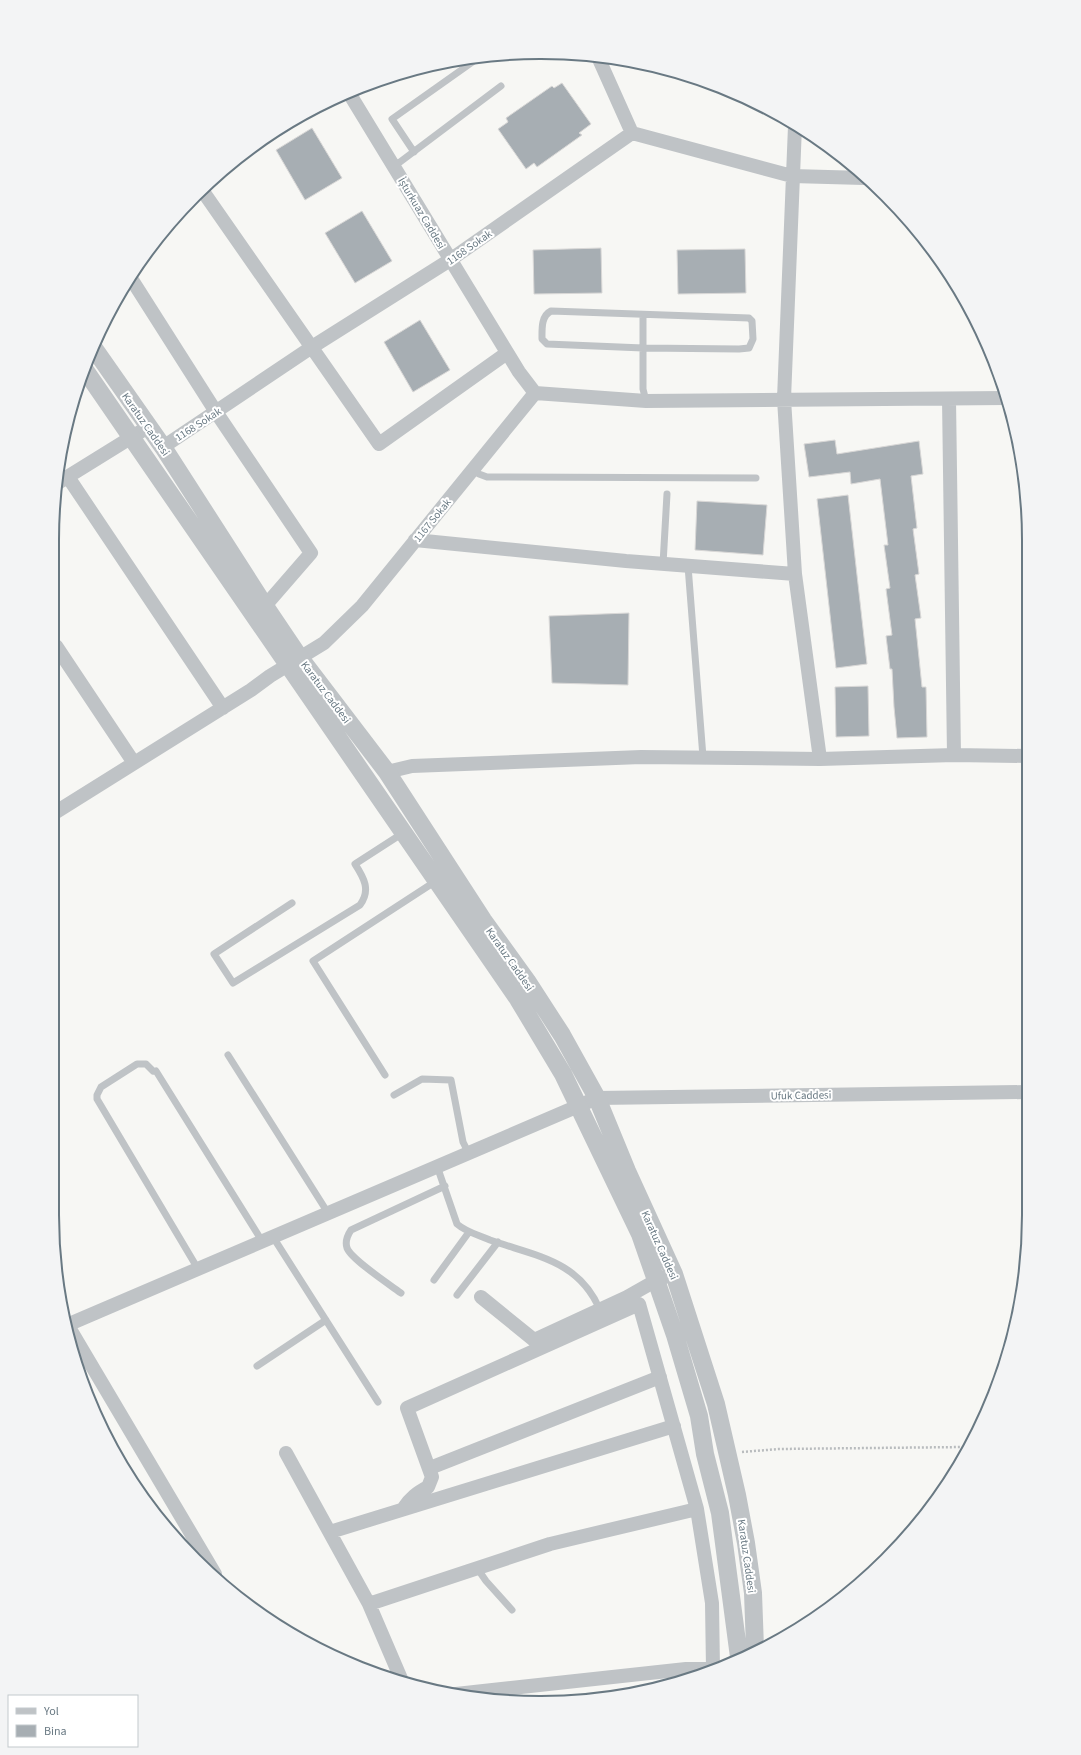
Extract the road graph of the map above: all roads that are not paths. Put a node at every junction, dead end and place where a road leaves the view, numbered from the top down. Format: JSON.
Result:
{"nodes":[{"id":1,"x":601,"y":63,"type":"edge"},
{"id":2,"x":469,"y":64,"type":"edge"},
{"id":3,"x":501,"y":86,"type":"dead end"},
{"id":4,"x":352,"y":98,"type":"edge"},
{"id":5,"x":632,"y":132,"type":"junction"},
{"id":6,"x":795,"y":132,"type":"edge"},
{"id":7,"x":414,"y":152,"type":"junction"},
{"id":8,"x":393,"y":165,"type":"junction"},
{"id":9,"x":792,"y":176,"type":"junction"},
{"id":10,"x":858,"y":178,"type":"edge"},
{"id":11,"x":205,"y":195,"type":"edge"},
{"id":12,"x":450,"y":260,"type":"junction"},
{"id":13,"x":134,"y":283,"type":"edge"},
{"id":14,"x":643,"y":315,"type":"junction"},
{"id":15,"x":312,"y":347,"type":"junction"},
{"id":16,"x":643,"y":348,"type":"junction"},
{"id":17,"x":97,"y":353,"type":"edge"},
{"id":18,"x":508,"y":353,"type":"junction"},
{"id":19,"x":89,"y":376,"type":"edge"},
{"id":20,"x":535,"y":393,"type":"junction"},
{"id":21,"x":1000,"y":398,"type":"edge"},
{"id":22,"x":784,"y":399,"type":"junction"},
{"id":23,"x":949,"y":399,"type":"junction"},
{"id":24,"x":646,"y":401,"type":"junction"},
{"id":25,"x":216,"y":412,"type":"junction"},
{"id":26,"x":148,"y":427,"type":"junction"},
{"id":27,"x":131,"y":439,"type":"junction"},
{"id":28,"x":163,"y":447,"type":"junction"},
{"id":29,"x":473,"y":469,"type":"junction"},
{"id":30,"x":756,"y":478,"type":"dead end"},
{"id":31,"x":62,"y":480,"type":"edge"},
{"id":32,"x":63,"y":481,"type":"edge"},
{"id":33,"x":667,"y":494,"type":"dead end"},
{"id":34,"x":415,"y":540,"type":"junction"},
{"id":35,"x":663,"y":564,"type":"junction"},
{"id":36,"x":688,"y":566,"type":"junction"},
{"id":37,"x":795,"y":574,"type":"junction"},
{"id":38,"x":264,"y":606,"type":"junction"},
{"id":39,"x":59,"y":650,"type":"edge"},
{"id":40,"x":294,"y":661,"type":"junction"},
{"id":41,"x":223,"y":708,"type":"junction"},
{"id":42,"x":954,"y":755,"type":"junction"},
{"id":43,"x":1022,"y":756,"type":"edge"},
{"id":44,"x":703,"y":758,"type":"junction"},
{"id":45,"x":820,"y":758,"type":"junction"},
{"id":46,"x":134,"y":763,"type":"junction"},
{"id":47,"x":387,"y":772,"type":"junction"},
{"id":48,"x":59,"y":810,"type":"edge"},
{"id":49,"x":403,"y":833,"type":"junction"},
{"id":50,"x":436,"y":880,"type":"junction"},
{"id":51,"x":292,"y":903,"type":"dead end"},
{"id":52,"x":228,"y":1055,"type":"dead end"},
{"id":53,"x":385,"y":1075,"type":"dead end"},
{"id":54,"x":1022,"y":1092,"type":"edge"},
{"id":55,"x":394,"y":1095,"type":"dead end"},
{"id":56,"x":597,"y":1098,"type":"junction"},
{"id":57,"x":578,"y":1105,"type":"junction"},
{"id":58,"x":468,"y":1152,"type":"junction"},
{"id":59,"x":437,"y":1166,"type":"junction"},
{"id":60,"x":445,"y":1186,"type":"junction"},
{"id":61,"x":328,"y":1213,"type":"junction"},
{"id":62,"x":469,"y":1232,"type":"junction"},
{"id":63,"x":268,"y":1239,"type":"junction"},
{"id":64,"x":498,"y":1242,"type":"junction"},
{"id":65,"x":198,"y":1268,"type":"junction"},
{"id":66,"x":674,"y":1274,"type":"junction"},
{"id":67,"x":434,"y":1280,"type":"dead end"},
{"id":68,"x":657,"y":1280,"type":"junction"},
{"id":69,"x":401,"y":1293,"type":"dead end"},
{"id":70,"x":457,"y":1295,"type":"dead end"},
{"id":71,"x":481,"y":1297,"type":"dead end"},
{"id":72,"x":600,"y":1310,"type":"junction"},
{"id":73,"x":326,"y":1320,"type":"junction"},
{"id":74,"x":71,"y":1322,"type":"edge"},
{"id":75,"x":74,"y":1337,"type":"edge"},
{"id":76,"x":257,"y":1366,"type":"dead end"},
{"id":77,"x":660,"y":1377,"type":"junction"},
{"id":78,"x":378,"y":1402,"type":"dead end"},
{"id":79,"x":674,"y":1426,"type":"junction"},
{"id":80,"x":286,"y":1453,"type":"dead end"},
{"id":81,"x":430,"y":1468,"type":"junction"},
{"id":82,"x":697,"y":1509,"type":"junction"},
{"id":83,"x":403,"y":1510,"type":"junction"},
{"id":84,"x":330,"y":1532,"type":"junction"},
{"id":85,"x":209,"y":1563,"type":"edge"},
{"id":86,"x":477,"y":1568,"type":"junction"},
{"id":87,"x":369,"y":1604,"type":"junction"},
{"id":88,"x":512,"y":1610,"type":"dead end"},
{"id":89,"x":756,"y":1644,"type":"edge"},
{"id":90,"x":738,"y":1653,"type":"edge"},
{"id":91,"x":713,"y":1663,"type":"edge"},
{"id":92,"x":699,"y":1668,"type":"edge"},
{"id":93,"x":399,"y":1674,"type":"edge"},
{"id":94,"x":476,"y":1692,"type":"edge"}],
"edges":[{"from":1,"to":5,"type":"street"},
{"from":2,"to":7,"type":"lane"},
{"from":3,"to":7,"type":"lane"},
{"from":4,"to":8,"type":"street","name":"İşturkuaz Caddesi"},
{"from":5,"to":9,"type":"street"},
{"from":5,"to":12,"type":"street","name":"1168 Sokak"},
{"from":6,"to":9,"type":"street"},
{"from":7,"to":8,"type":"lane"},
{"from":8,"to":12,"type":"street","name":"İşturkuaz Caddesi"},
{"from":9,"to":10,"type":"street"},
{"from":9,"to":22,"type":"street"},
{"from":11,"to":15,"type":"street"},
{"from":12,"to":15,"type":"street","name":"1168 Sokak"},
{"from":12,"to":18,"type":"street","name":"İşturkuaz Caddesi"},
{"from":13,"to":25,"type":"street"},
{"from":14,"to":16,"type":"lane"},
{"from":14,"to":16,"type":"lane"},
{"from":14,"to":16,"type":"lane"},
{"from":15,"to":18,"type":"street"},
{"from":15,"to":25,"type":"street","name":"1168 Sokak"},
{"from":16,"to":24,"type":"lane"},
{"from":17,"to":26,"type":"street","name":"Karatuz Caddesi"},
{"from":18,"to":20,"type":"street","name":"İşturkuaz Caddesi"},
{"from":19,"to":27,"type":"street","name":"Karatuz Caddesi"},
{"from":20,"to":24,"type":"street"},
{"from":20,"to":29,"type":"street","name":"1167 Sokak"},
{"from":21,"to":23,"type":"street"},
{"from":22,"to":23,"type":"street"},
{"from":22,"to":24,"type":"street"},
{"from":22,"to":37,"type":"street"},
{"from":23,"to":42,"type":"street"},
{"from":25,"to":28,"type":"street","name":"1168 Sokak"},
{"from":25,"to":38,"type":"street"},
{"from":26,"to":27,"type":"street"},
{"from":26,"to":28,"type":"street","name":"Karatuz Caddesi"},
{"from":27,"to":31,"type":"street"},
{"from":27,"to":40,"type":"street","name":"Karatuz Caddesi"},
{"from":28,"to":38,"type":"street","name":"Karatuz Caddesi"},
{"from":29,"to":30,"type":"lane"},
{"from":29,"to":34,"type":"street","name":"1167 Sokak"},
{"from":32,"to":41,"type":"street"},
{"from":33,"to":35,"type":"lane"},
{"from":34,"to":35,"type":"street"},
{"from":34,"to":40,"type":"street","name":"1167 Sokak"},
{"from":35,"to":36,"type":"street"},
{"from":36,"to":37,"type":"street"},
{"from":36,"to":44,"type":"lane"},
{"from":37,"to":45,"type":"street"},
{"from":38,"to":40,"type":"street","name":"Karatuz Caddesi"},
{"from":39,"to":46,"type":"street"},
{"from":40,"to":41,"type":"street","name":"1167 Sokak"},
{"from":40,"to":47,"type":"street","name":"Karatuz Caddesi"},
{"from":40,"to":49,"type":"street"},
{"from":41,"to":46,"type":"street","name":"1167 Sokak"},
{"from":42,"to":43,"type":"street"},
{"from":42,"to":45,"type":"street"},
{"from":44,"to":45,"type":"street"},
{"from":44,"to":47,"type":"street"},
{"from":46,"to":48,"type":"street","name":"1167 Sokak"},
{"from":47,"to":56,"type":"street","name":"Karatuz Caddesi"},
{"from":49,"to":50,"type":"street"},
{"from":49,"to":51,"type":"lane"},
{"from":50,"to":53,"type":"lane"},
{"from":50,"to":57,"type":"street"},
{"from":52,"to":61,"type":"lane"},
{"from":54,"to":56,"type":"street","name":"Ufuk Caddesi"},
{"from":55,"to":58,"type":"lane"},
{"from":56,"to":57,"type":"street","name":"Ufuk Caddesi"},
{"from":56,"to":66,"type":"street","name":"Karatuz Caddesi"},
{"from":57,"to":58,"type":"street","name":"Ufuk Caddesi"},
{"from":57,"to":68,"type":"street"},
{"from":58,"to":59,"type":"street","name":"Ufuk Caddesi"},
{"from":59,"to":60,"type":"lane"},
{"from":59,"to":61,"type":"street","name":"Ufuk Caddesi"},
{"from":60,"to":62,"type":"lane"},
{"from":60,"to":69,"type":"lane"},
{"from":61,"to":63,"type":"street","name":"Ufuk Caddesi"},
{"from":62,"to":64,"type":"lane"},
{"from":62,"to":67,"type":"lane"},
{"from":63,"to":65,"type":"street","name":"Ufuk Caddesi"},
{"from":63,"to":65,"type":"lane"},
{"from":63,"to":73,"type":"lane"},
{"from":64,"to":70,"type":"lane"},
{"from":64,"to":72,"type":"lane"},
{"from":65,"to":74,"type":"street","name":"Ufuk Caddesi"},
{"from":66,"to":68,"type":"street"},
{"from":66,"to":89,"type":"street","name":"Karatuz Caddesi"},
{"from":68,"to":72,"type":"street"},
{"from":68,"to":90,"type":"street"},
{"from":71,"to":72,"type":"street"},
{"from":73,"to":76,"type":"lane"},
{"from":73,"to":78,"type":"lane"},
{"from":75,"to":85,"type":"street"},
{"from":77,"to":79,"type":"street"},
{"from":77,"to":81,"type":"street"},
{"from":77,"to":81,"type":"street"},
{"from":79,"to":82,"type":"street"},
{"from":79,"to":83,"type":"street"},
{"from":80,"to":84,"type":"street"},
{"from":81,"to":83,"type":"street"},
{"from":82,"to":86,"type":"street"},
{"from":82,"to":91,"type":"street"},
{"from":83,"to":84,"type":"street"},
{"from":84,"to":87,"type":"street"},
{"from":86,"to":87,"type":"street"},
{"from":86,"to":88,"type":"lane"},
{"from":87,"to":93,"type":"street"},
{"from":92,"to":94,"type":"street"}]}
